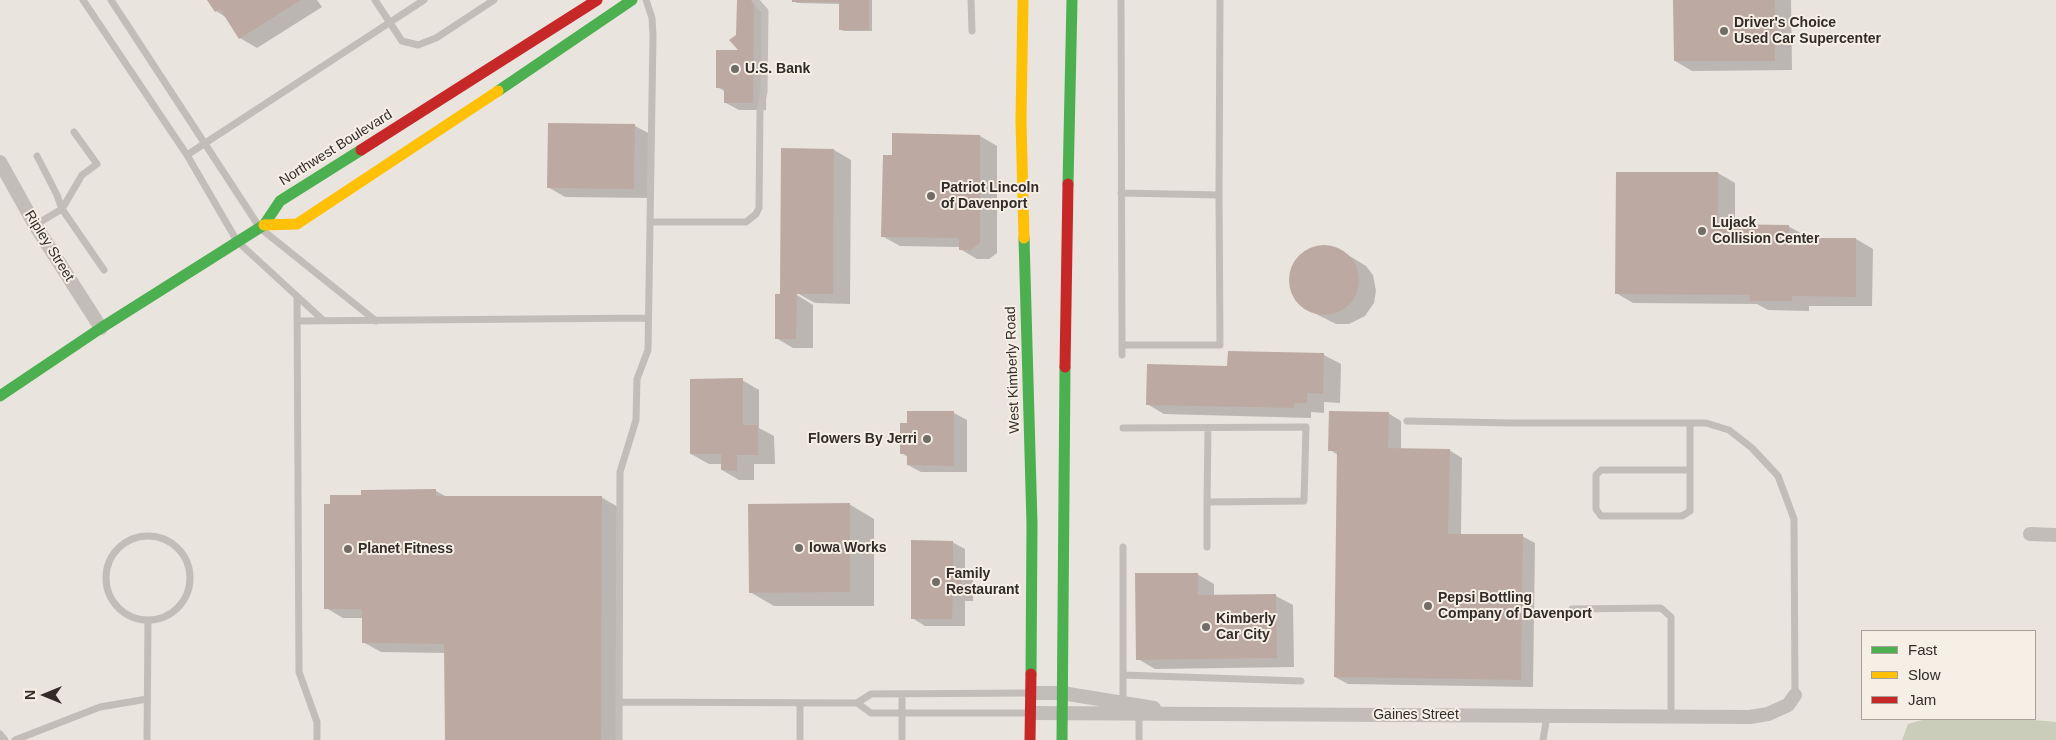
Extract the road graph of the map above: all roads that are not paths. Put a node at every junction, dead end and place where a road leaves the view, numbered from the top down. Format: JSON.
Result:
{"nodes":[{"id":1,"x":83,"y":0,"type":"edge"},
{"id":2,"x":111,"y":0,"type":"edge"},
{"id":3,"x":375,"y":0,"type":"edge"},
{"id":4,"x":424,"y":0,"type":"edge"},
{"id":5,"x":494,"y":0,"type":"edge"},
{"id":6,"x":596,"y":0,"type":"edge"},
{"id":7,"x":632,"y":0,"type":"edge"},
{"id":8,"x":646,"y":0,"type":"edge"},
{"id":9,"x":755,"y":0,"type":"edge"},
{"id":10,"x":972,"y":0,"type":"edge"},
{"id":11,"x":1023,"y":0,"type":"edge"},
{"id":12,"x":1072,"y":0,"type":"edge"},
{"id":13,"x":1121,"y":0,"type":"edge"},
{"id":14,"x":1220,"y":0,"type":"edge"},
{"id":15,"x":389,"y":24,"type":"junction"},
{"id":16,"x":972,"y":31,"type":"dead end"},
{"id":17,"x":74,"y":132,"type":"dead end"},
{"id":18,"x":206,"y":143,"type":"junction"},
{"id":19,"x":187,"y":155,"type":"junction"},
{"id":20,"x":37,"y":156,"type":"dead end"},
{"id":21,"x":0,"y":162,"type":"edge"},
{"id":22,"x":1121,"y":193,"type":"junction"},
{"id":23,"x":1219,"y":195,"type":"junction"},
{"id":24,"x":62,"y":208,"type":"junction"},
{"id":25,"x":650,"y":222,"type":"junction"},
{"id":26,"x":35,"y":225,"type":"junction"},
{"id":27,"x":262,"y":227,"type":"junction"},
{"id":28,"x":238,"y":241,"type":"junction"},
{"id":29,"x":104,"y":270,"type":"dead end"},
{"id":30,"x":296,"y":298,"type":"junction"},
{"id":31,"x":648,"y":318,"type":"junction"},
{"id":32,"x":376,"y":320,"type":"junction"},
{"id":33,"x":297,"y":321,"type":"junction"},
{"id":34,"x":324,"y":321,"type":"junction"},
{"id":35,"x":101,"y":328,"type":"junction"},
{"id":36,"x":1122,"y":345,"type":"junction"},
{"id":37,"x":1122,"y":355,"type":"dead end"},
{"id":38,"x":0,"y":396,"type":"edge"},
{"id":39,"x":1407,"y":421,"type":"dead end"},
{"id":40,"x":1690,"y":423,"type":"junction"},
{"id":41,"x":1123,"y":428,"type":"dead end"},
{"id":42,"x":1208,"y":428,"type":"junction"},
{"id":43,"x":1690,"y":470,"type":"junction"},
{"id":44,"x":1207,"y":502,"type":"junction"},
{"id":45,"x":2030,"y":534,"type":"dead end"},
{"id":46,"x":2056,"y":535,"type":"edge"},
{"id":47,"x":1207,"y":547,"type":"dead end"},
{"id":48,"x":1123,"y":548,"type":"dead end"},
{"id":49,"x":1572,"y":609,"type":"dead end"},
{"id":50,"x":148,"y":620,"type":"junction"},
{"id":51,"x":1123,"y":675,"type":"junction"},
{"id":52,"x":1301,"y":681,"type":"dead end"},
{"id":53,"x":902,"y":694,"type":"junction"},
{"id":54,"x":1031,"y":694,"type":"junction"},
{"id":55,"x":1062,"y":694,"type":"junction"},
{"id":56,"x":1795,"y":695,"type":"joint"},
{"id":57,"x":147,"y":699,"type":"junction"},
{"id":58,"x":619,"y":702,"type":"junction"},
{"id":59,"x":800,"y":703,"type":"junction"},
{"id":60,"x":857,"y":703,"type":"junction"},
{"id":61,"x":1123,"y":708,"type":"junction"},
{"id":62,"x":1139,"y":709,"type":"junction"},
{"id":63,"x":902,"y":713,"type":"junction"},
{"id":64,"x":1031,"y":713,"type":"junction"},
{"id":65,"x":1062,"y":713,"type":"junction"},
{"id":66,"x":1547,"y":716,"type":"junction"},
{"id":67,"x":1671,"y":716,"type":"junction"},
{"id":68,"x":0,"y":734,"type":"edge"},
{"id":69,"x":5,"y":740,"type":"edge"},
{"id":70,"x":15,"y":740,"type":"edge"},
{"id":71,"x":147,"y":740,"type":"edge"},
{"id":72,"x":317,"y":740,"type":"edge"},
{"id":73,"x":619,"y":740,"type":"edge"},
{"id":74,"x":800,"y":740,"type":"edge"},
{"id":75,"x":902,"y":740,"type":"edge"},
{"id":76,"x":1030,"y":740,"type":"edge"},
{"id":77,"x":1062,"y":740,"type":"edge"},
{"id":78,"x":1139,"y":740,"type":"edge"},
{"id":79,"x":1543,"y":740,"type":"edge"}],
"edges":[{"from":1,"to":19,"type":"lane"},
{"from":2,"to":18,"type":"lane"},
{"from":3,"to":15,"type":"lane"},
{"from":4,"to":15,"type":"lane"},
{"from":5,"to":15,"type":"lane"},
{"from":6,"to":27,"type":"main road","name":"Northwest Boulevard"},
{"from":7,"to":27,"type":"main road"},
{"from":8,"to":25,"type":"lane"},
{"from":9,"to":25,"type":"lane"},
{"from":10,"to":16,"type":"lane"},
{"from":11,"to":54,"type":"main road","name":"West Kimberly Road"},
{"from":12,"to":55,"type":"main road"},
{"from":13,"to":22,"type":"lane"},
{"from":14,"to":23,"type":"lane"},
{"from":15,"to":18,"type":"lane"},
{"from":17,"to":24,"type":"lane"},
{"from":18,"to":19,"type":"lane"},
{"from":18,"to":27,"type":"lane"},
{"from":19,"to":28,"type":"lane"},
{"from":20,"to":24,"type":"lane"},
{"from":21,"to":26,"type":"street","name":"Ripley Street"},
{"from":22,"to":23,"type":"lane"},
{"from":22,"to":36,"type":"lane"},
{"from":23,"to":36,"type":"lane"},
{"from":24,"to":26,"type":"lane"},
{"from":24,"to":29,"type":"lane"},
{"from":25,"to":31,"type":"lane"},
{"from":26,"to":35,"type":"street","name":"Ripley Street"},
{"from":27,"to":28,"type":"main road","name":"Northwest Boulevard"},
{"from":27,"to":32,"type":"lane"},
{"from":28,"to":30,"type":"lane"},
{"from":28,"to":35,"type":"main road","name":"Northwest Boulevard"},
{"from":30,"to":33,"type":"lane"},
{"from":30,"to":34,"type":"lane"},
{"from":31,"to":32,"type":"lane"},
{"from":31,"to":58,"type":"lane"},
{"from":32,"to":34,"type":"lane"},
{"from":33,"to":34,"type":"lane"},
{"from":33,"to":72,"type":"lane"},
{"from":35,"to":38,"type":"main road","name":"Northwest Boulevard"},
{"from":36,"to":37,"type":"lane"},
{"from":39,"to":40,"type":"lane"},
{"from":40,"to":43,"type":"lane"},
{"from":40,"to":56,"type":"lane"},
{"from":41,"to":42,"type":"lane"},
{"from":42,"to":44,"type":"lane"},
{"from":42,"to":44,"type":"lane"},
{"from":43,"to":43,"type":"lane"},
{"from":44,"to":47,"type":"lane"},
{"from":45,"to":46,"type":"street"},
{"from":48,"to":51,"type":"lane"},
{"from":49,"to":67,"type":"lane"},
{"from":50,"to":50,"type":"lane"},
{"from":50,"to":57,"type":"lane"},
{"from":51,"to":52,"type":"lane"},
{"from":51,"to":61,"type":"lane"},
{"from":53,"to":54,"type":"lane"},
{"from":53,"to":60,"type":"lane"},
{"from":53,"to":63,"type":"lane"},
{"from":54,"to":55,"type":"street"},
{"from":54,"to":64,"type":"main road","name":"West Kimberly Road"},
{"from":55,"to":61,"type":"street"},
{"from":55,"to":65,"type":"main road"},
{"from":56,"to":67,"type":"street","name":"Gaines Street"},
{"from":57,"to":70,"type":"lane"},
{"from":57,"to":71,"type":"lane"},
{"from":58,"to":59,"type":"lane"},
{"from":58,"to":73,"type":"lane"},
{"from":59,"to":60,"type":"lane"},
{"from":59,"to":74,"type":"lane"},
{"from":60,"to":63,"type":"lane"},
{"from":61,"to":62,"type":"street","name":"Gaines Street"},
{"from":61,"to":65,"type":"street","name":"Gaines Street"},
{"from":62,"to":66,"type":"street","name":"Gaines Street"},
{"from":62,"to":78,"type":"lane"},
{"from":63,"to":64,"type":"lane"},
{"from":63,"to":75,"type":"lane"},
{"from":64,"to":65,"type":"street","name":"Gaines Street"},
{"from":64,"to":76,"type":"main road","name":"West Kimberly Road"},
{"from":65,"to":77,"type":"main road"},
{"from":66,"to":67,"type":"street","name":"Gaines Street"},
{"from":66,"to":79,"type":"lane"},
{"from":68,"to":69,"type":"lane"}]}
